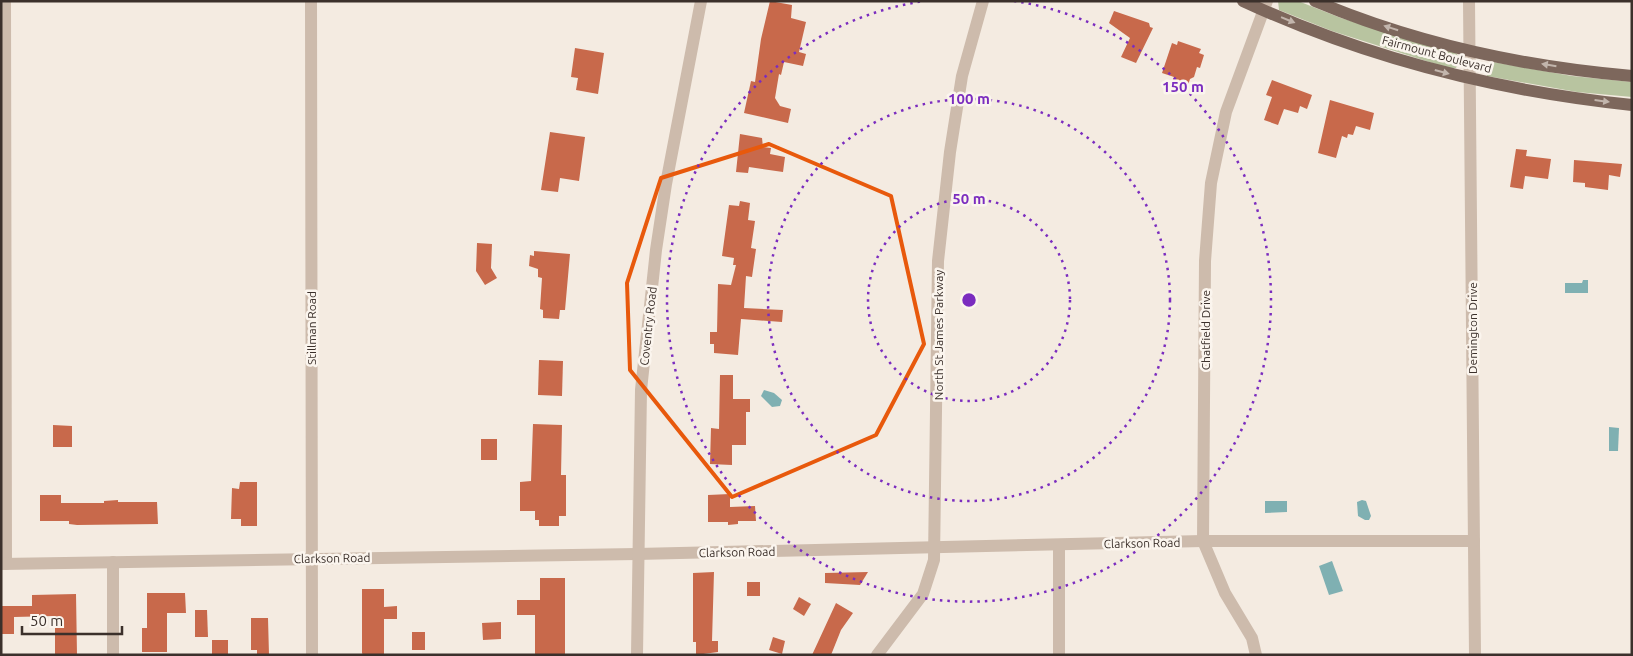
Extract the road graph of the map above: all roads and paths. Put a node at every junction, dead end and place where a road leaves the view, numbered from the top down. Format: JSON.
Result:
{"nodes":[{"id":1,"x":5,"y":1,"type":"edge"},
{"id":2,"x":311,"y":1,"type":"edge"},
{"id":3,"x":701,"y":1,"type":"edge"},
{"id":4,"x":983,"y":1,"type":"edge"},
{"id":5,"x":1244,"y":1,"type":"edge"},
{"id":6,"x":1315,"y":1,"type":"edge"},
{"id":7,"x":1469,"y":1,"type":"edge"},
{"id":8,"x":1265,"y":6,"type":"edge"},
{"id":9,"x":1470,"y":50,"type":"junction"},
{"id":10,"x":1632,"y":76,"type":"edge"},
{"id":11,"x":1470,"y":78,"type":"junction"},
{"id":12,"x":1632,"y":105,"type":"edge"},
{"id":13,"x":1474,"y":540,"type":"junction"},
{"id":14,"x":1203,"y":541,"type":"junction"},
{"id":15,"x":1058,"y":545,"type":"junction"},
{"id":16,"x":936,"y":548,"type":"junction"},
{"id":17,"x":637,"y":554,"type":"junction"},
{"id":18,"x":312,"y":558,"type":"junction"},
{"id":19,"x":113,"y":562,"type":"junction"},
{"id":20,"x":4,"y":564,"type":"edge"},
{"id":21,"x":113,"y":655,"type":"edge"},
{"id":22,"x":312,"y":655,"type":"edge"},
{"id":23,"x":638,"y":655,"type":"edge"},
{"id":24,"x":877,"y":655,"type":"edge"},
{"id":25,"x":1059,"y":655,"type":"edge"},
{"id":26,"x":1256,"y":655,"type":"edge"},
{"id":27,"x":1475,"y":655,"type":"edge"}],
"edges":[{"from":1,"to":20,"type":"street"},
{"from":2,"to":18,"type":"street","name":"Stillman Road"},
{"from":3,"to":17,"type":"street","name":"Coventry Road"},
{"from":4,"to":16,"type":"street","name":"North St James Parkway"},
{"from":5,"to":8,"type":"main road","name":"Fairmount Boulevard"},
{"from":9,"to":6,"type":"main road","name":"Fairmount Boulevard","one_way":true},
{"from":7,"to":9,"type":"street","name":"Demington Drive"},
{"from":8,"to":11,"type":"main road","name":"Fairmount Boulevard","one_way":true},
{"from":8,"to":14,"type":"street","name":"Chatfield Drive"},
{"from":10,"to":9,"type":"main road","name":"Fairmount Boulevard","one_way":true},
{"from":9,"to":11,"type":"street","name":"Demington Drive"},
{"from":11,"to":12,"type":"main road","name":"Fairmount Boulevard","one_way":true},
{"from":11,"to":13,"type":"street","name":"Demington Drive"},
{"from":13,"to":14,"type":"street","name":"Clarkson Road"},
{"from":13,"to":27,"type":"street","name":"Demington Drive"},
{"from":14,"to":15,"type":"street","name":"Clarkson Road"},
{"from":14,"to":26,"type":"street","name":"Chatfield Drive"},
{"from":15,"to":16,"type":"street","name":"Clarkson Road"},
{"from":15,"to":25,"type":"street"},
{"from":16,"to":17,"type":"street","name":"Clarkson Road"},
{"from":16,"to":24,"type":"street","name":"North St James Parkway"},
{"from":17,"to":18,"type":"street","name":"Clarkson Road"},
{"from":17,"to":23,"type":"street","name":"Coventry Road"},
{"from":18,"to":19,"type":"street","name":"Clarkson Road"},
{"from":18,"to":22,"type":"street","name":"Stillman Road"},
{"from":19,"to":20,"type":"street","name":"Clarkson Road"},
{"from":19,"to":21,"type":"street"}]}
